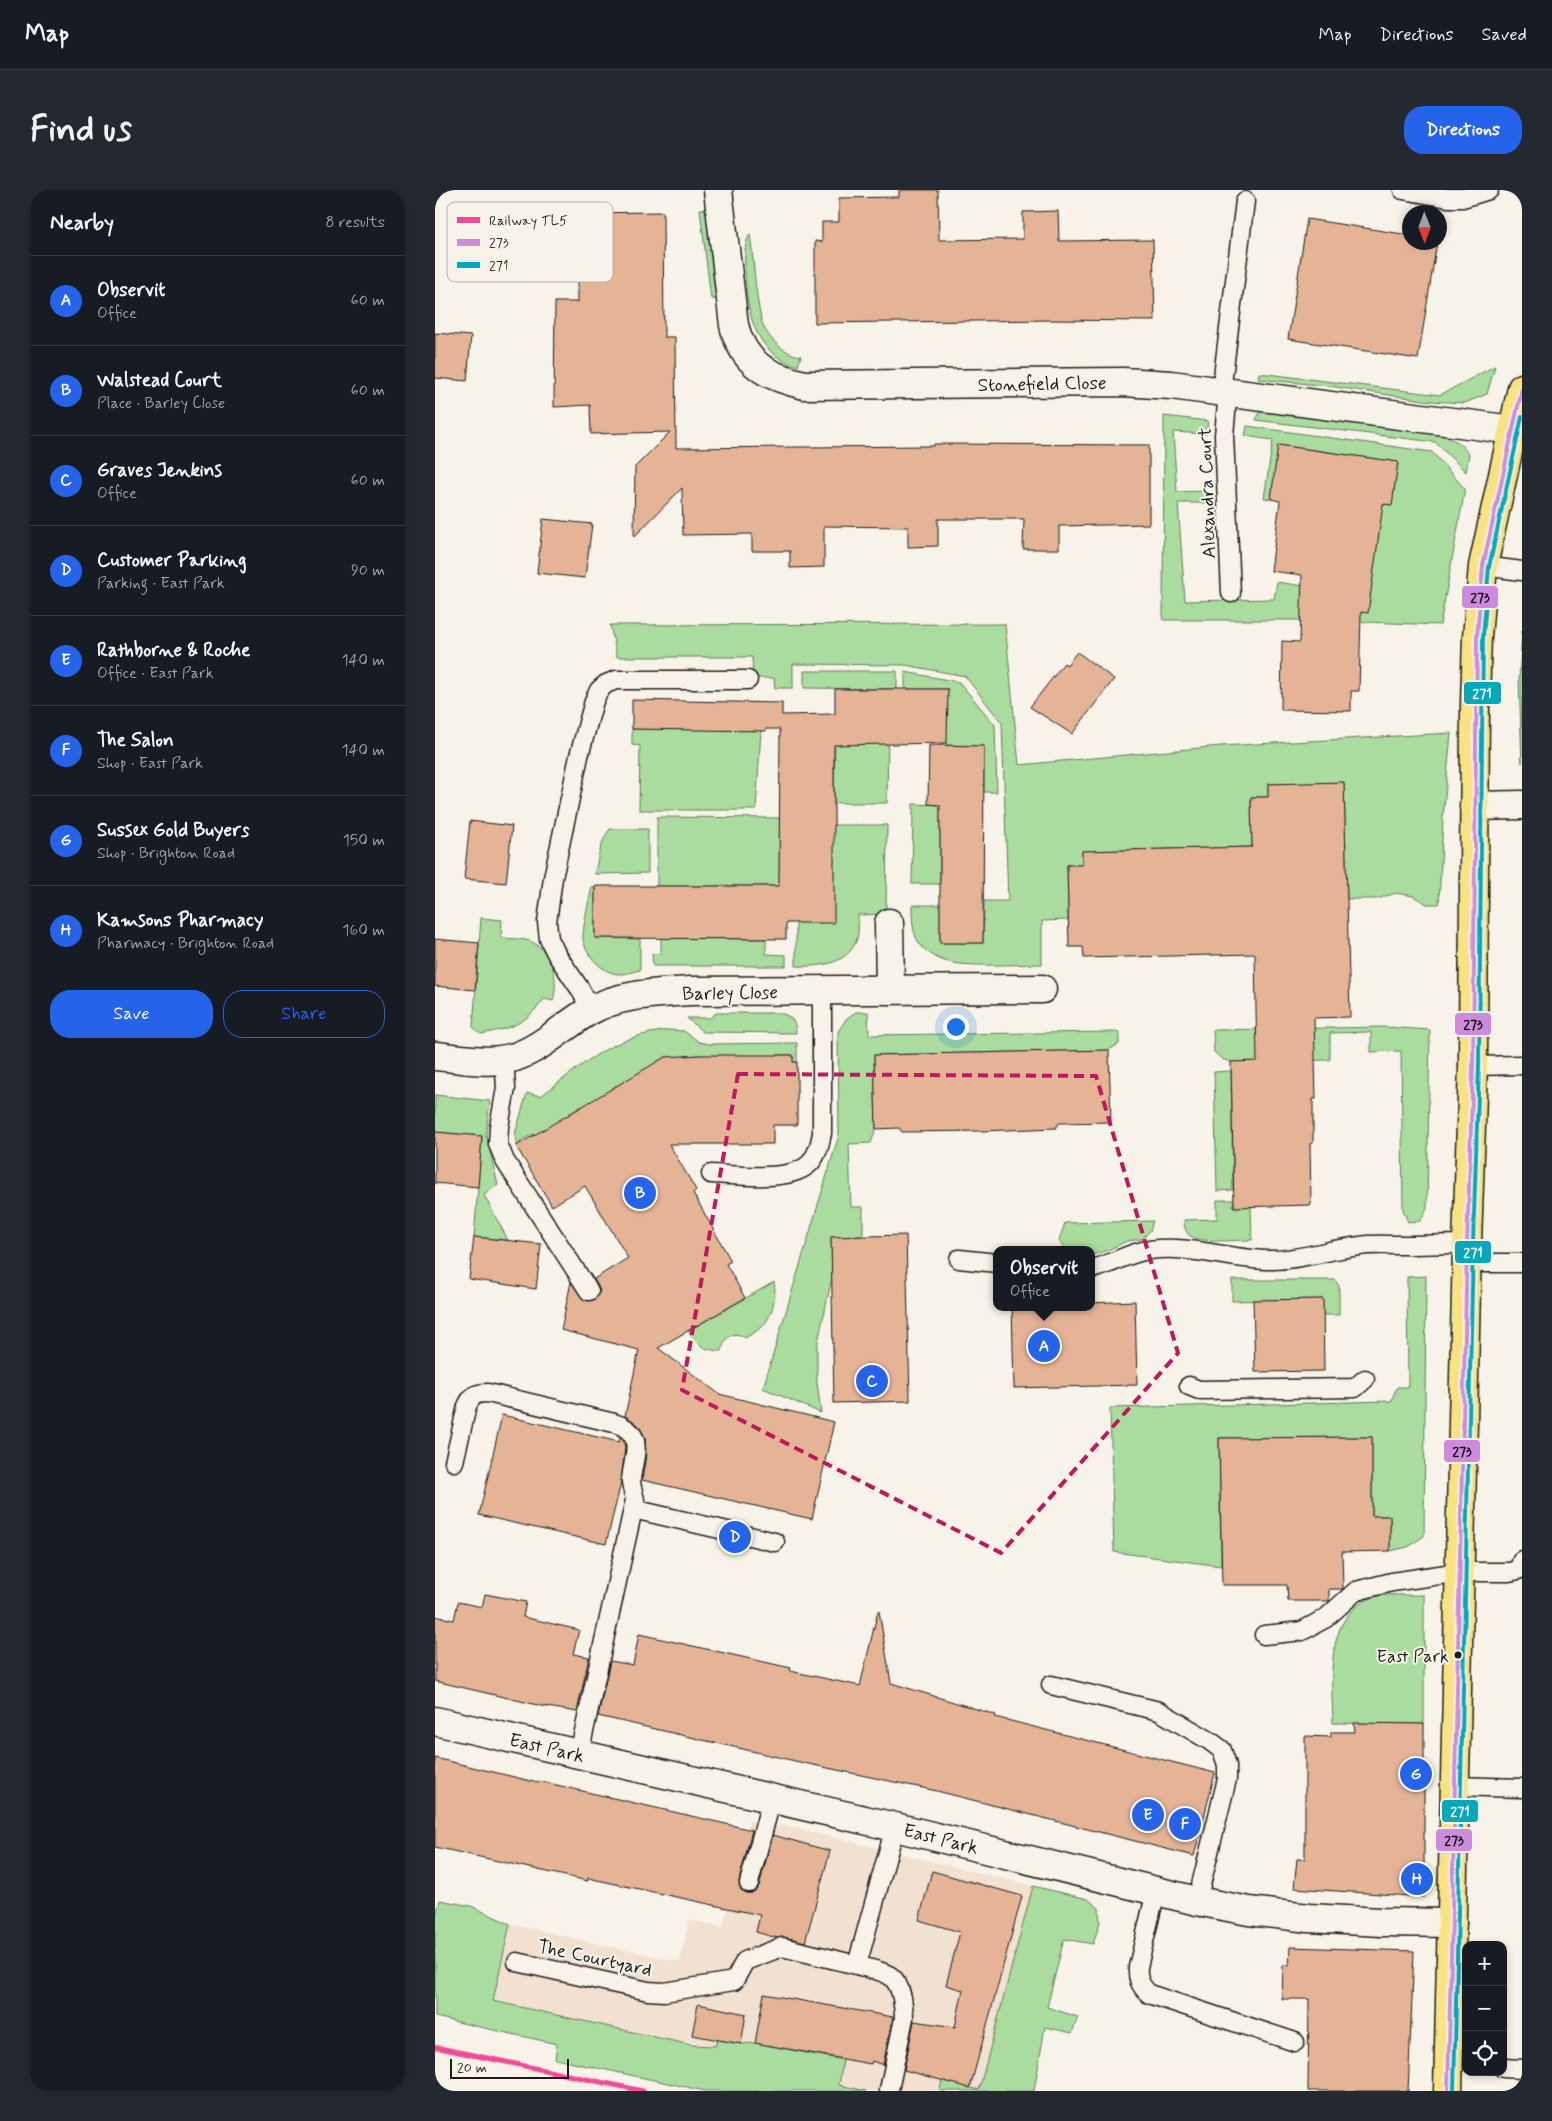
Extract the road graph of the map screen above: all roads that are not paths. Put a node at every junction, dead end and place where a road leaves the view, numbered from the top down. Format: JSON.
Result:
{"nodes":[{"id":1,"x":718,"y":190,"type":"edge"},
{"id":2,"x":1403,"y":190,"type":"edge"},
{"id":3,"x":1489,"y":190,"type":"edge"},
{"id":4,"x":1245,"y":201,"type":"dead end"},
{"id":5,"x":1522,"y":388,"type":"edge"},
{"id":6,"x":1224,"y":392,"type":"junction"},
{"id":7,"x":1513,"y":430,"type":"junction"},
{"id":8,"x":1483,"y":566,"type":"junction"},
{"id":9,"x":1522,"y":571,"type":"edge"},
{"id":10,"x":1231,"y":593,"type":"dead end"},
{"id":11,"x":748,"y":680,"type":"dead end"},
{"id":12,"x":1522,"y":805,"type":"edge"},
{"id":13,"x":1474,"y":806,"type":"junction"},
{"id":14,"x":889,"y":923,"type":"dead end"},
{"id":15,"x":1042,"y":989,"type":"dead end"},
{"id":16,"x":822,"y":990,"type":"junction"},
{"id":17,"x":890,"y":990,"type":"junction"},
{"id":18,"x":591,"y":1010,"type":"junction"},
{"id":19,"x":435,"y":1056,"type":"edge"},
{"id":20,"x":504,"y":1059,"type":"junction"},
{"id":21,"x":1522,"y":1065,"type":"edge"},
{"id":22,"x":1473,"y":1066,"type":"junction"},
{"id":23,"x":711,"y":1174,"type":"dead end"},
{"id":24,"x":1467,"y":1253,"type":"junction"},
{"id":25,"x":959,"y":1259,"type":"dead end"},
{"id":26,"x":993,"y":1263,"type":"edge"},
{"id":27,"x":1522,"y":1264,"type":"edge"},
{"id":28,"x":1095,"y":1267,"type":"edge"},
{"id":29,"x":589,"y":1291,"type":"dead end"},
{"id":30,"x":1365,"y":1379,"type":"dead end"},
{"id":31,"x":1189,"y":1386,"type":"dead end"},
{"id":32,"x":454,"y":1462,"type":"dead end"},
{"id":33,"x":633,"y":1509,"type":"junction"},
{"id":34,"x":775,"y":1542,"type":"dead end"},
{"id":35,"x":1522,"y":1560,"type":"edge"},
{"id":36,"x":1460,"y":1572,"type":"junction"},
{"id":37,"x":1264,"y":1635,"type":"dead end"},
{"id":38,"x":1051,"y":1685,"type":"dead end"},
{"id":39,"x":435,"y":1721,"type":"edge"},
{"id":40,"x":579,"y":1754,"type":"junction"},
{"id":41,"x":1454,"y":1786,"type":"junction"},
{"id":42,"x":1522,"y":1788,"type":"edge"},
{"id":43,"x":772,"y":1798,"type":"junction"},
{"id":44,"x":895,"y":1827,"type":"junction"},
{"id":45,"x":749,"y":1883,"type":"dead end"},
{"id":46,"x":1156,"y":1891,"type":"junction"},
{"id":47,"x":1197,"y":1901,"type":"junction"},
{"id":48,"x":1452,"y":1923,"type":"junction"},
{"id":49,"x":517,"y":1962,"type":"dead end"},
{"id":50,"x":857,"y":1965,"type":"junction"},
{"id":51,"x":1295,"y":2042,"type":"dead end"},
{"id":52,"x":1507,"y":2068,"type":"edge"},
{"id":53,"x":1522,"y":2069,"type":"edge"},
{"id":54,"x":1454,"y":2075,"type":"edge"},
{"id":55,"x":889,"y":2090,"type":"dead end"}],
"edges":[{"from":1,"to":6,"type":"street","name":"Stonefield Close"},
{"from":2,"to":3,"type":"lane"},
{"from":4,"to":6,"type":"lane","name":"Alexandra Court"},
{"from":5,"to":7,"type":"main road"},
{"from":6,"to":7,"type":"street","name":"Stonefield Close"},
{"from":6,"to":10,"type":"lane","name":"Alexandra Court"},
{"from":7,"to":8,"type":"main road"},
{"from":8,"to":9,"type":"lane"},
{"from":8,"to":13,"type":"main road"},
{"from":11,"to":18,"type":"lane"},
{"from":12,"to":13,"type":"street"},
{"from":13,"to":22,"type":"main road"},
{"from":14,"to":17,"type":"street"},
{"from":15,"to":17,"type":"street","name":"Barley Close"},
{"from":16,"to":17,"type":"street","name":"Barley Close"},
{"from":16,"to":18,"type":"street","name":"Barley Close"},
{"from":16,"to":23,"type":"lane"},
{"from":18,"to":20,"type":"street","name":"Barley Close"},
{"from":19,"to":20,"type":"street","name":"Barley Close"},
{"from":20,"to":29,"type":"lane"},
{"from":21,"to":22,"type":"lane"},
{"from":22,"to":24,"type":"main road"},
{"from":24,"to":27,"type":"lane"},
{"from":24,"to":28,"type":"lane"},
{"from":24,"to":36,"type":"main road"},
{"from":25,"to":26,"type":"lane"},
{"from":30,"to":31,"type":"lane"},
{"from":32,"to":33,"type":"lane"},
{"from":33,"to":34,"type":"lane"},
{"from":33,"to":40,"type":"lane"},
{"from":35,"to":36,"type":"lane"},
{"from":36,"to":37,"type":"lane"},
{"from":36,"to":41,"type":"main road"},
{"from":38,"to":47,"type":"lane"},
{"from":39,"to":40,"type":"street","name":"East Park"},
{"from":40,"to":43,"type":"street","name":"East Park"},
{"from":41,"to":42,"type":"lane"},
{"from":41,"to":48,"type":"main road"},
{"from":43,"to":44,"type":"street","name":"East Park"},
{"from":43,"to":45,"type":"lane"},
{"from":44,"to":46,"type":"street","name":"East Park"},
{"from":44,"to":50,"type":"lane"},
{"from":46,"to":47,"type":"street","name":"East Park"},
{"from":46,"to":51,"type":"lane"},
{"from":47,"to":48,"type":"street","name":"East Park"},
{"from":48,"to":54,"type":"main road"},
{"from":49,"to":50,"type":"lane","name":"The Courtyard"},
{"from":50,"to":55,"type":"lane","name":"The Courtyard"},
{"from":52,"to":53,"type":"lane"}]}
